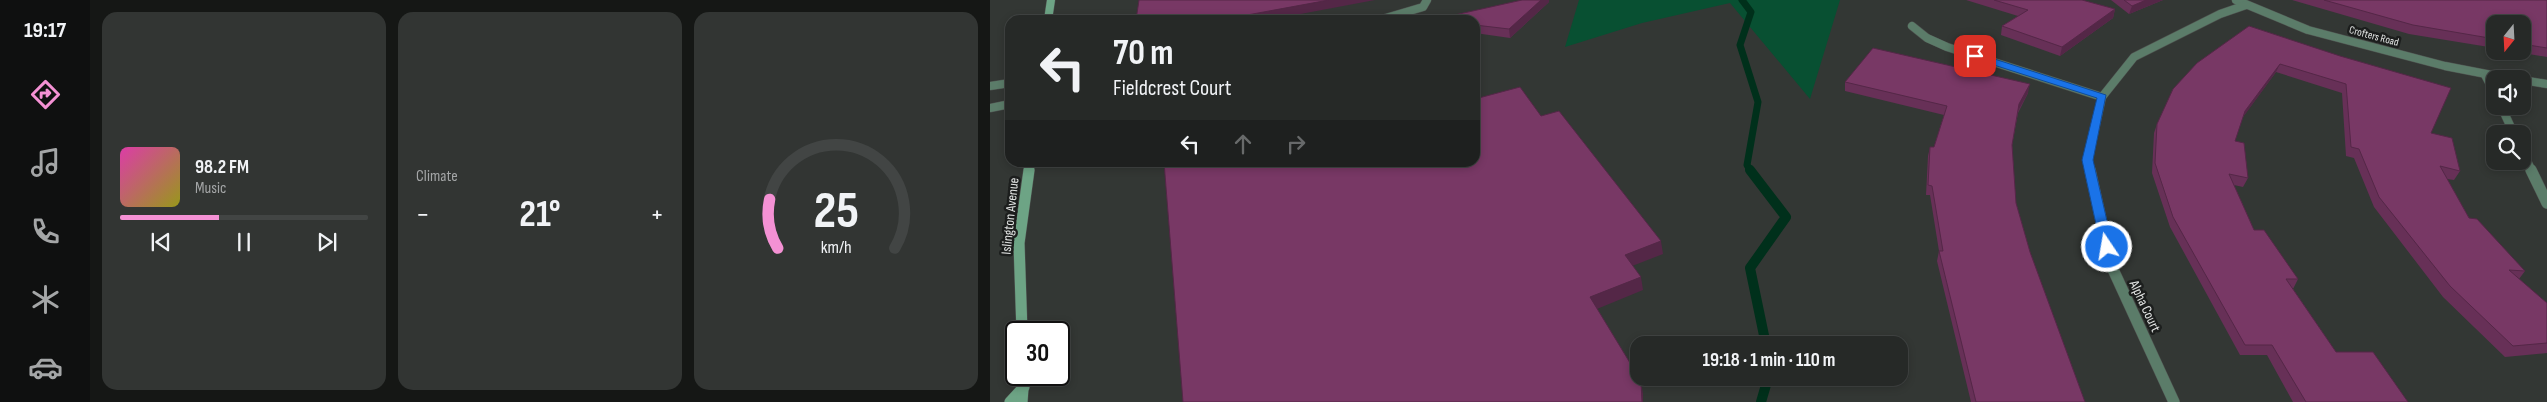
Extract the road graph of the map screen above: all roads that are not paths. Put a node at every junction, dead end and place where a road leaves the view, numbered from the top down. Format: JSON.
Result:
{"nodes":[{"id":1,"x":1051,"y":0,"type":"edge"},
{"id":2,"x":1427,"y":0,"type":"edge"},
{"id":3,"x":2236,"y":0,"type":"edge"},
{"id":4,"x":2246,"y":5,"type":"junction"},
{"id":5,"x":1049,"y":15,"type":"edge"},
{"id":6,"x":1402,"y":15,"type":"edge"},
{"id":7,"x":1912,"y":26,"type":"dead end"},
{"id":8,"x":2485,"y":75,"type":"edge"},
{"id":9,"x":2531,"y":81,"type":"edge"},
{"id":10,"x":1005,"y":84,"type":"edge"},
{"id":11,"x":2547,"y":84,"type":"edge"},
{"id":12,"x":990,"y":86,"type":"edge"},
{"id":13,"x":2102,"y":97,"type":"junction"},
{"id":14,"x":1005,"y":105,"type":"edge"},
{"id":15,"x":990,"y":108,"type":"edge"},
{"id":16,"x":1029,"y":167,"type":"edge"},
{"id":17,"x":2531,"y":169,"type":"edge"},
{"id":18,"x":2547,"y":202,"type":"edge"},
{"id":19,"x":1022,"y":321,"type":"edge"},
{"id":20,"x":1021,"y":386,"type":"edge"},
{"id":21,"x":1024,"y":386,"type":"edge"},
{"id":22,"x":1010,"y":402,"type":"edge"},
{"id":23,"x":1022,"y":402,"type":"edge"},
{"id":24,"x":2174,"y":402,"type":"edge"}],
"edges":[{"from":1,"to":5,"type":"main road"},
{"from":2,"to":6,"type":"street"},
{"from":3,"to":4,"type":"street","name":"Crofters Road"},
{"from":4,"to":8,"type":"street","name":"Crofters Road"},
{"from":4,"to":13,"type":"street","name":"Alpha Court"},
{"from":7,"to":13,"type":"street"},
{"from":9,"to":11,"type":"street"},
{"from":10,"to":12,"type":"street"},
{"from":13,"to":24,"type":"street","name":"Alpha Court"},
{"from":14,"to":15,"type":"street"},
{"from":16,"to":19,"type":"main road","name":"Islington Avenue"},
{"from":17,"to":18,"type":"street"},
{"from":20,"to":22,"type":"main road"},
{"from":21,"to":23,"type":"main road"}]}
